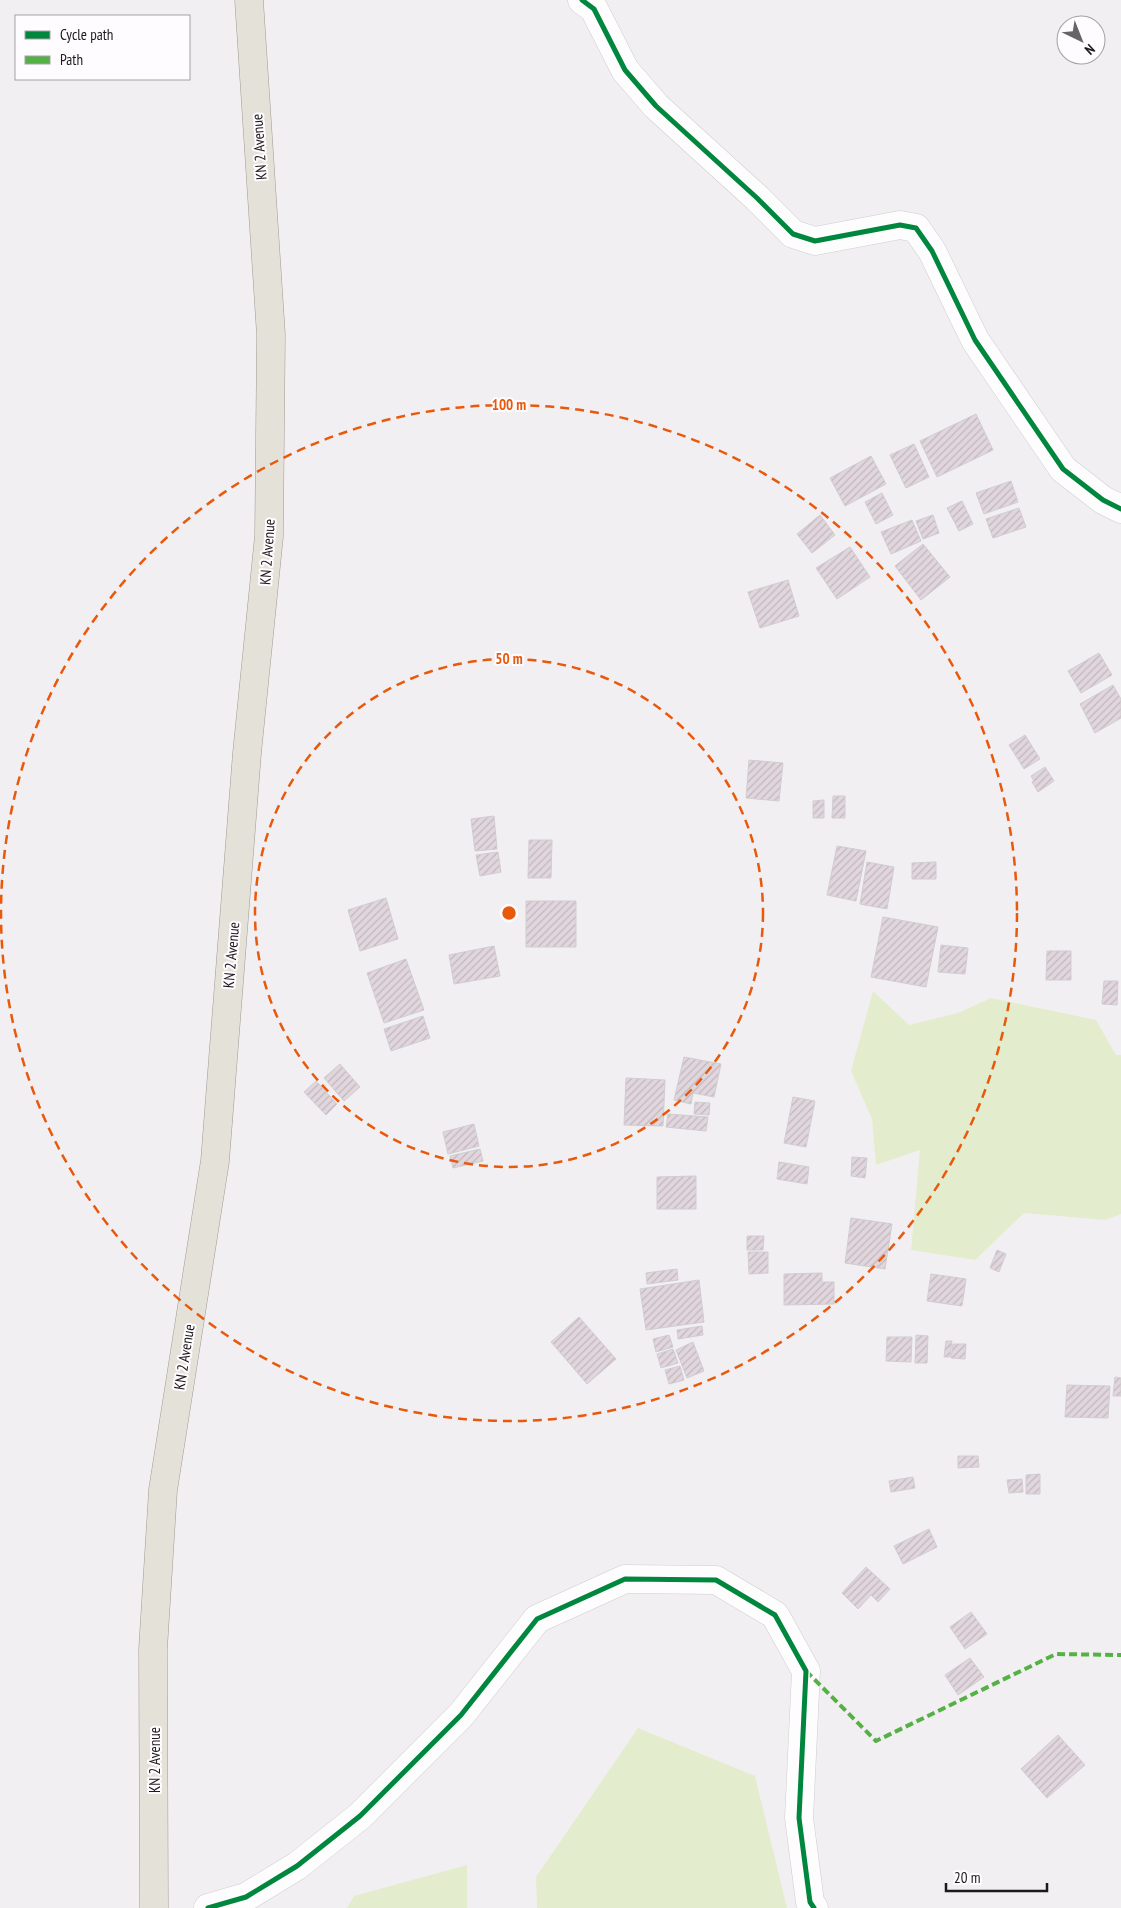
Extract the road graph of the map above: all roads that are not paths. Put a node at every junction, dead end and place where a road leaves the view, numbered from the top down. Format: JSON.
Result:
{"nodes":[{"id":1,"x":249,"y":0,"type":"edge"},
{"id":2,"x":582,"y":0,"type":"edge"},
{"id":3,"x":1121,"y":509,"type":"edge"},
{"id":4,"x":154,"y":1908,"type":"edge"},
{"id":5,"x":208,"y":1908,"type":"edge"},
{"id":6,"x":814,"y":1908,"type":"edge"}],
"edges":[{"from":1,"to":4,"type":"main road","name":"KN 2 Avenue"},
{"from":2,"to":3,"type":"street"},
{"from":5,"to":6,"type":"street"}]}
